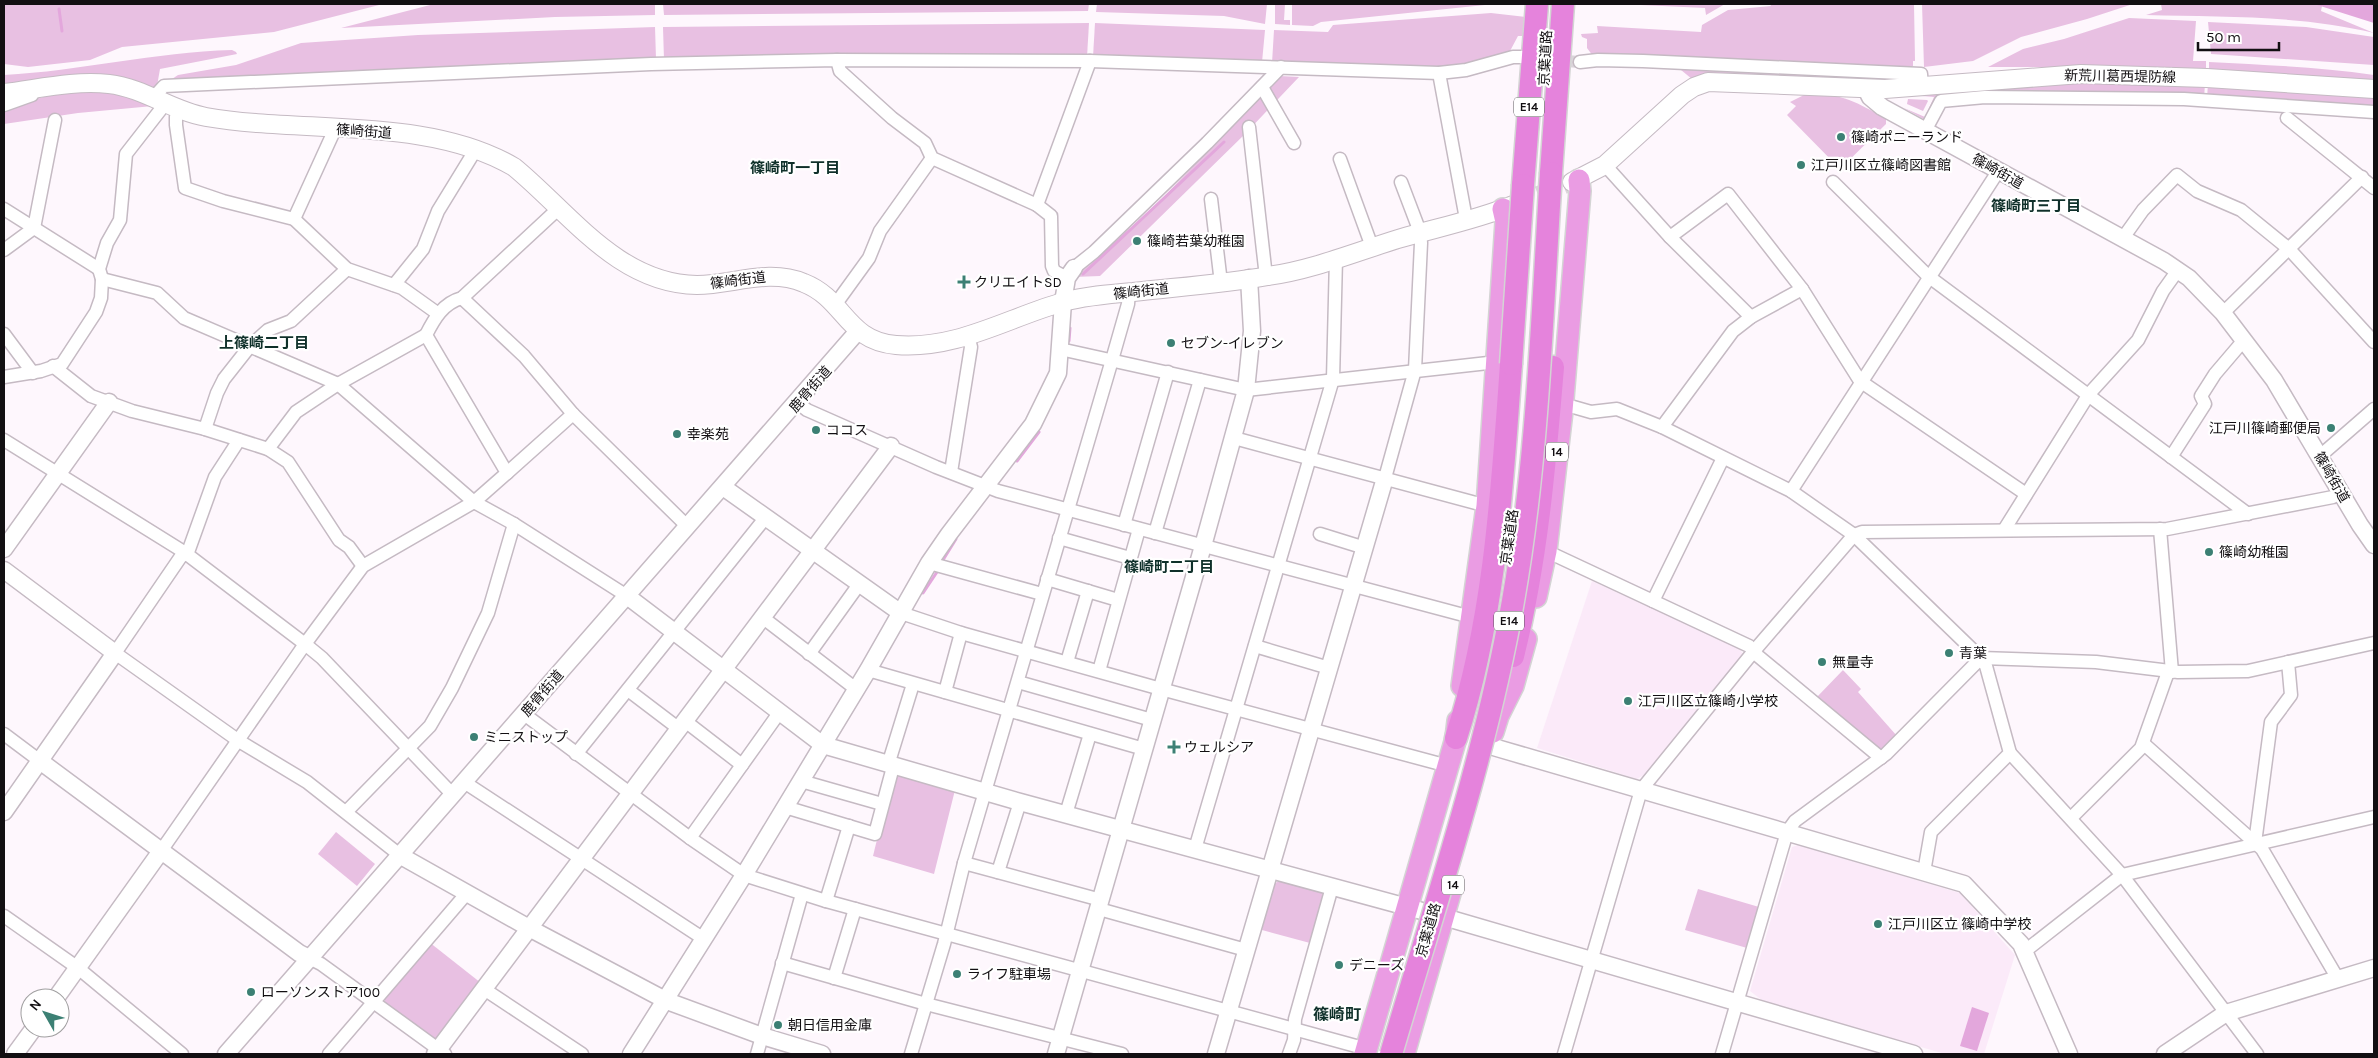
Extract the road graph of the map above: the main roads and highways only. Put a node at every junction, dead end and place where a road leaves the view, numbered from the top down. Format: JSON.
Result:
{"nodes":[{"id":1,"x":1537,"y":4,"type":"edge"},
{"id":2,"x":1548,"y":4,"type":"edge"},
{"id":3,"x":1563,"y":4,"type":"edge"},
{"id":4,"x":1575,"y":4,"type":"edge"},
{"id":5,"x":1554,"y":30,"type":"junction"},
{"id":6,"x":2374,"y":89,"type":"edge"},
{"id":7,"x":4,"y":93,"type":"edge"},
{"id":8,"x":1555,"y":178,"type":"junction"},
{"id":9,"x":1508,"y":207,"type":"joint"},
{"id":10,"x":1504,"y":363,"type":"junction"},
{"id":11,"x":1498,"y":716,"type":"junction"},
{"id":12,"x":1456,"y":738,"type":"junction"},
{"id":13,"x":1370,"y":1052,"type":"edge"},
{"id":14,"x":1391,"y":1054,"type":"edge"},
{"id":15,"x":1404,"y":1054,"type":"edge"}],
"edges":[{"from":1,"to":5,"type":"highway","number":"E14"},
{"from":2,"to":5,"type":"highway","name":"京葉道路","number":"E14"},
{"from":3,"to":5,"type":"highway","name":"京葉道路","number":"E14"},
{"from":4,"to":5,"type":"highway","number":"E14"},
{"from":5,"to":8,"type":"highway","number":"E14"},
{"from":5,"to":8,"type":"highway","number":"E14"},
{"from":6,"to":8,"type":"main road","name":"新荒川葛西堤防線"},
{"from":7,"to":9,"type":"main road","name":"篠崎街道"},
{"from":8,"to":10,"type":"highway","number":"E14","bridge":true},
{"from":8,"to":11,"type":"highway","number":"E14"},
{"from":8,"to":11,"type":"highway","name":"京葉道路","number":"14"},
{"from":8,"to":13,"type":"highway","name":"京葉道路","number":"E14"},
{"from":8,"to":14,"type":"highway","name":"京葉道路","number":"E14","bridge":true},
{"from":9,"to":10,"type":"highway","name":"京葉道路"},
{"from":10,"to":12,"type":"highway","name":"京葉道路"},
{"from":10,"to":12,"type":"highway","number":"E14"},
{"from":11,"to":15,"type":"highway","name":"京葉道路","number":"14"},
{"from":12,"to":13,"type":"highway","name":"京葉道路"}]}
